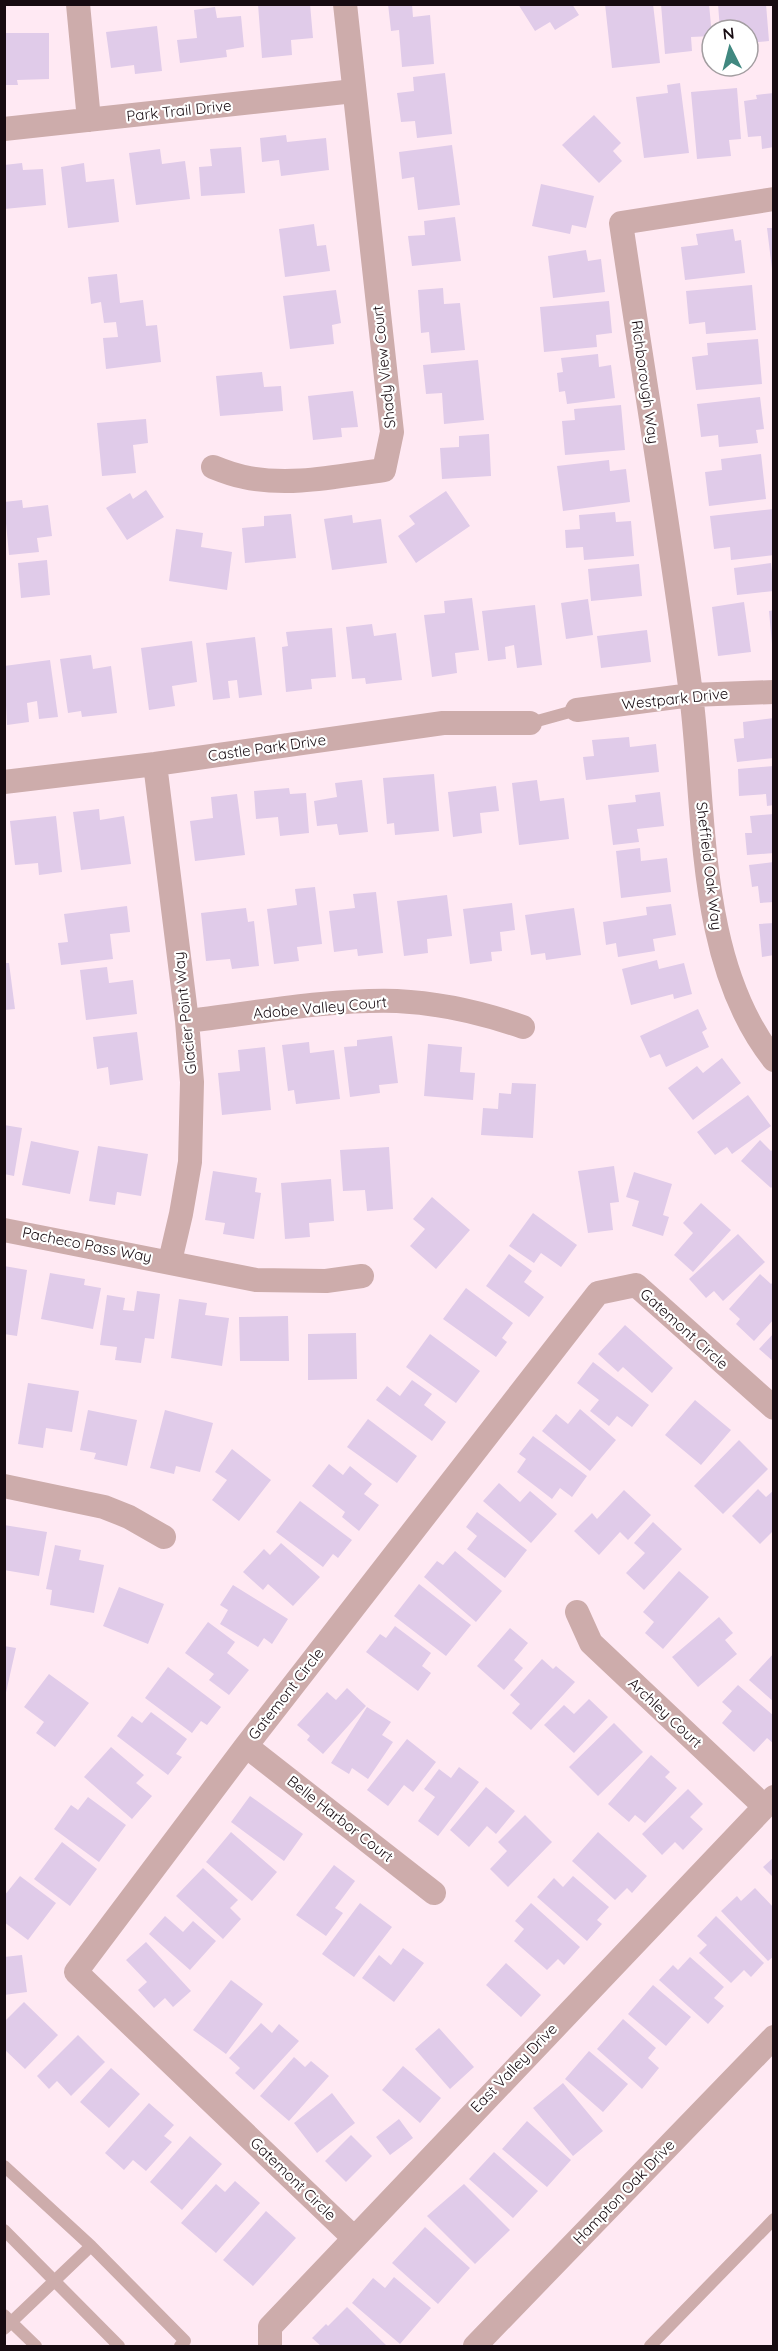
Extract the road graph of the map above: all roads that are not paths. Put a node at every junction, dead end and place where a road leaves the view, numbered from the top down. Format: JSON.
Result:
{"nodes":[{"id":1,"x":78,"y":4,"type":"edge"},
{"id":2,"x":345,"y":4,"type":"edge"},
{"id":3,"x":354,"y":92,"type":"junction"},
{"id":4,"x":89,"y":120,"type":"junction"},
{"id":5,"x":4,"y":129,"type":"edge"},
{"id":6,"x":774,"y":199,"type":"edge"},
{"id":7,"x":213,"y":467,"type":"dead end"},
{"id":8,"x":774,"y":692,"type":"edge"},
{"id":9,"x":691,"y":695,"type":"junction"},
{"id":10,"x":577,"y":710,"type":"joint"},
{"id":11,"x":530,"y":723,"type":"joint"},
{"id":12,"x":155,"y":764,"type":"junction"},
{"id":13,"x":4,"y":782,"type":"edge"},
{"id":14,"x":187,"y":1021,"type":"junction"},
{"id":15,"x":523,"y":1027,"type":"dead end"},
{"id":16,"x":774,"y":1060,"type":"edge"},
{"id":17,"x":4,"y":1230,"type":"edge"},
{"id":18,"x":170,"y":1261,"type":"junction"},
{"id":19,"x":362,"y":1276,"type":"dead end"},
{"id":20,"x":774,"y":1408,"type":"edge"},
{"id":21,"x":4,"y":1486,"type":"edge"},
{"id":22,"x":164,"y":1537,"type":"dead end"},
{"id":23,"x":577,"y":1612,"type":"dead end"},
{"id":24,"x":246,"y":1746,"type":"junction"},
{"id":25,"x":769,"y":1801,"type":"edge"},
{"id":26,"x":434,"y":1893,"type":"dead end"},
{"id":27,"x":774,"y":2037,"type":"edge"},
{"id":28,"x":4,"y":2166,"type":"edge"},
{"id":29,"x":774,"y":2218,"type":"edge"},
{"id":30,"x":4,"y":2230,"type":"edge"},
{"id":31,"x":353,"y":2237,"type":"junction"},
{"id":32,"x":91,"y":2247,"type":"junction"},
{"id":33,"x":54,"y":2281,"type":"junction"},
{"id":34,"x":7,"y":2322,"type":"edge"},
{"id":35,"x":36,"y":2346,"type":"edge"},
{"id":36,"x":119,"y":2346,"type":"edge"},
{"id":37,"x":180,"y":2346,"type":"edge"},
{"id":38,"x":270,"y":2346,"type":"edge"},
{"id":39,"x":475,"y":2346,"type":"edge"},
{"id":40,"x":650,"y":2346,"type":"edge"}],
"edges":[{"from":1,"to":4,"type":"street"},
{"from":2,"to":3,"type":"street"},
{"from":3,"to":4,"type":"street","name":"Park Trail Drive"},
{"from":3,"to":7,"type":"street","name":"Shady View Court"},
{"from":4,"to":5,"type":"street","name":"Park Trail Drive"},
{"from":6,"to":9,"type":"street","name":"Richborough Way"},
{"from":8,"to":9,"type":"street","name":"Westpark Drive"},
{"from":9,"to":10,"type":"street","name":"Westpark Drive"},
{"from":9,"to":16,"type":"street","name":"Sheffield Oak Way"},
{"from":10,"to":11,"type":"lane"},
{"from":11,"to":12,"type":"street","name":"Castle Park Drive"},
{"from":12,"to":13,"type":"street","name":"Castle Park Drive"},
{"from":12,"to":14,"type":"street","name":"Glacier Point Way"},
{"from":14,"to":15,"type":"street","name":"Adobe Valley Court"},
{"from":14,"to":18,"type":"street","name":"Glacier Point Way"},
{"from":17,"to":18,"type":"street","name":"Pacheco Pass Way"},
{"from":18,"to":19,"type":"street","name":"Pacheco Pass Way"},
{"from":20,"to":24,"type":"street","name":"Gatemont Circle"},
{"from":21,"to":22,"type":"street"},
{"from":23,"to":25,"type":"street","name":"Archley Court"},
{"from":24,"to":26,"type":"street","name":"Belle Harbor Court"},
{"from":24,"to":31,"type":"street","name":"Gatemont Circle"},
{"from":25,"to":31,"type":"street","name":"East Valley Drive"},
{"from":27,"to":39,"type":"street","name":"Hampton Oak Drive"},
{"from":28,"to":32,"type":"lane"},
{"from":29,"to":40,"type":"lane"},
{"from":30,"to":33,"type":"lane"},
{"from":31,"to":38,"type":"street","name":"East Valley Drive"},
{"from":32,"to":33,"type":"lane"},
{"from":32,"to":37,"type":"lane"},
{"from":33,"to":34,"type":"lane"},
{"from":33,"to":36,"type":"lane"},
{"from":34,"to":35,"type":"lane"}]}
